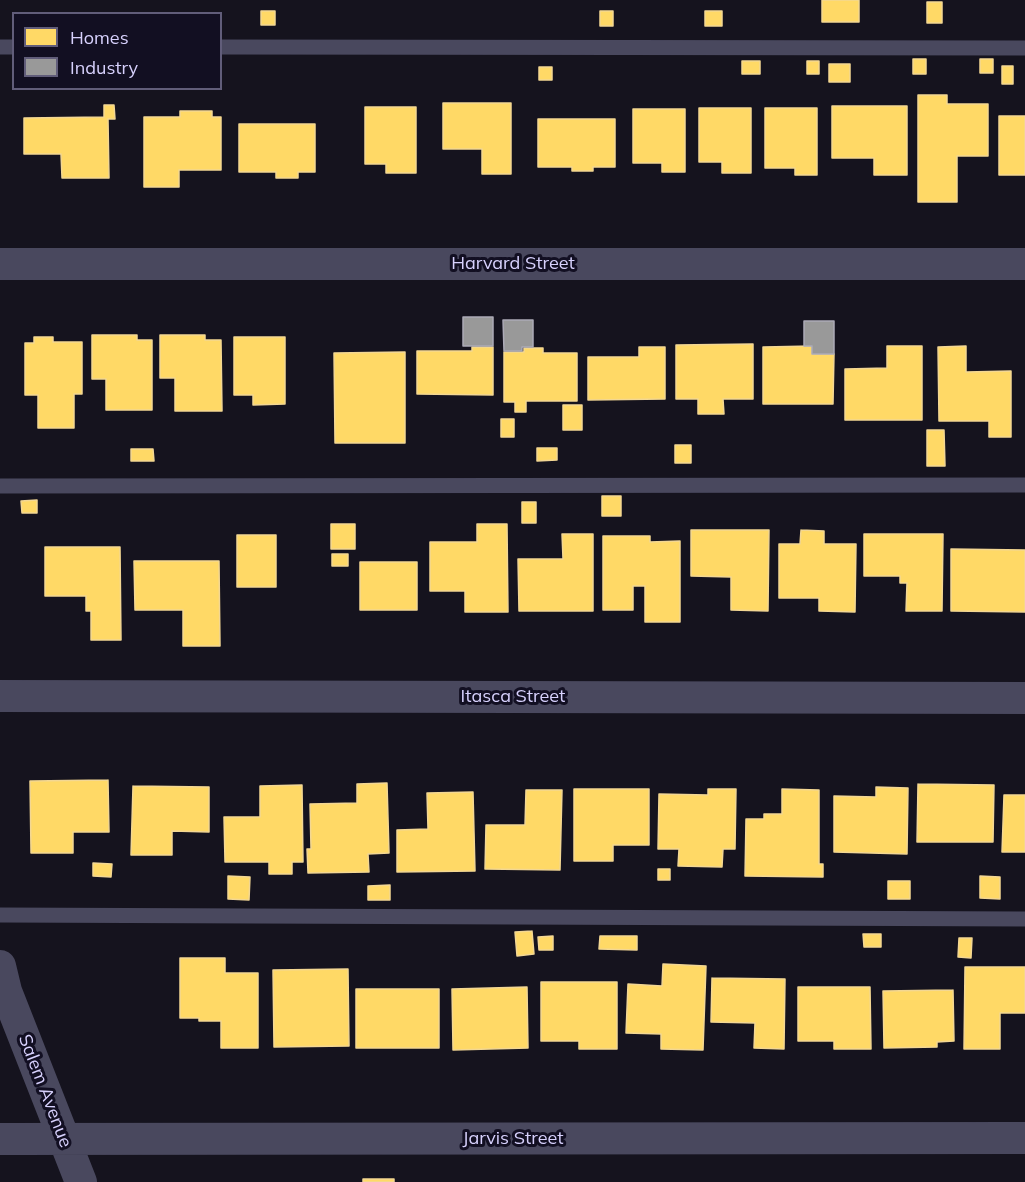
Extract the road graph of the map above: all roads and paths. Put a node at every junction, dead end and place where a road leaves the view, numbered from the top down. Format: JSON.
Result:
{"nodes":[{"id":1,"x":222,"y":47,"type":"edge"},
{"id":2,"x":1025,"y":48,"type":"edge"},
{"id":3,"x":0,"y":264,"type":"edge"},
{"id":4,"x":1025,"y":264,"type":"edge"},
{"id":5,"x":1025,"y":485,"type":"edge"},
{"id":6,"x":0,"y":486,"type":"edge"},
{"id":7,"x":0,"y":696,"type":"edge"},
{"id":8,"x":1025,"y":698,"type":"edge"},
{"id":9,"x":0,"y":915,"type":"edge"},
{"id":10,"x":1025,"y":919,"type":"edge"},
{"id":11,"x":0,"y":966,"type":"edge"},
{"id":12,"x":1025,"y":1138,"type":"edge"},
{"id":13,"x":0,"y":1140,"type":"edge"},
{"id":14,"x":63,"y":1140,"type":"junction"},
{"id":15,"x":81,"y":1182,"type":"edge"}],
"edges":[{"from":1,"to":2,"type":"lane"},
{"from":3,"to":4,"type":"street","name":"Harvard Street"},
{"from":5,"to":6,"type":"lane"},
{"from":7,"to":8,"type":"street","name":"Itasca Street"},
{"from":9,"to":10,"type":"lane"},
{"from":11,"to":14,"type":"street","name":"Salem Avenue"},
{"from":12,"to":14,"type":"street","name":"Jarvis Street"},
{"from":13,"to":14,"type":"street","name":"Jarvis Street"},
{"from":14,"to":15,"type":"street","name":"Salem Avenue"}]}
